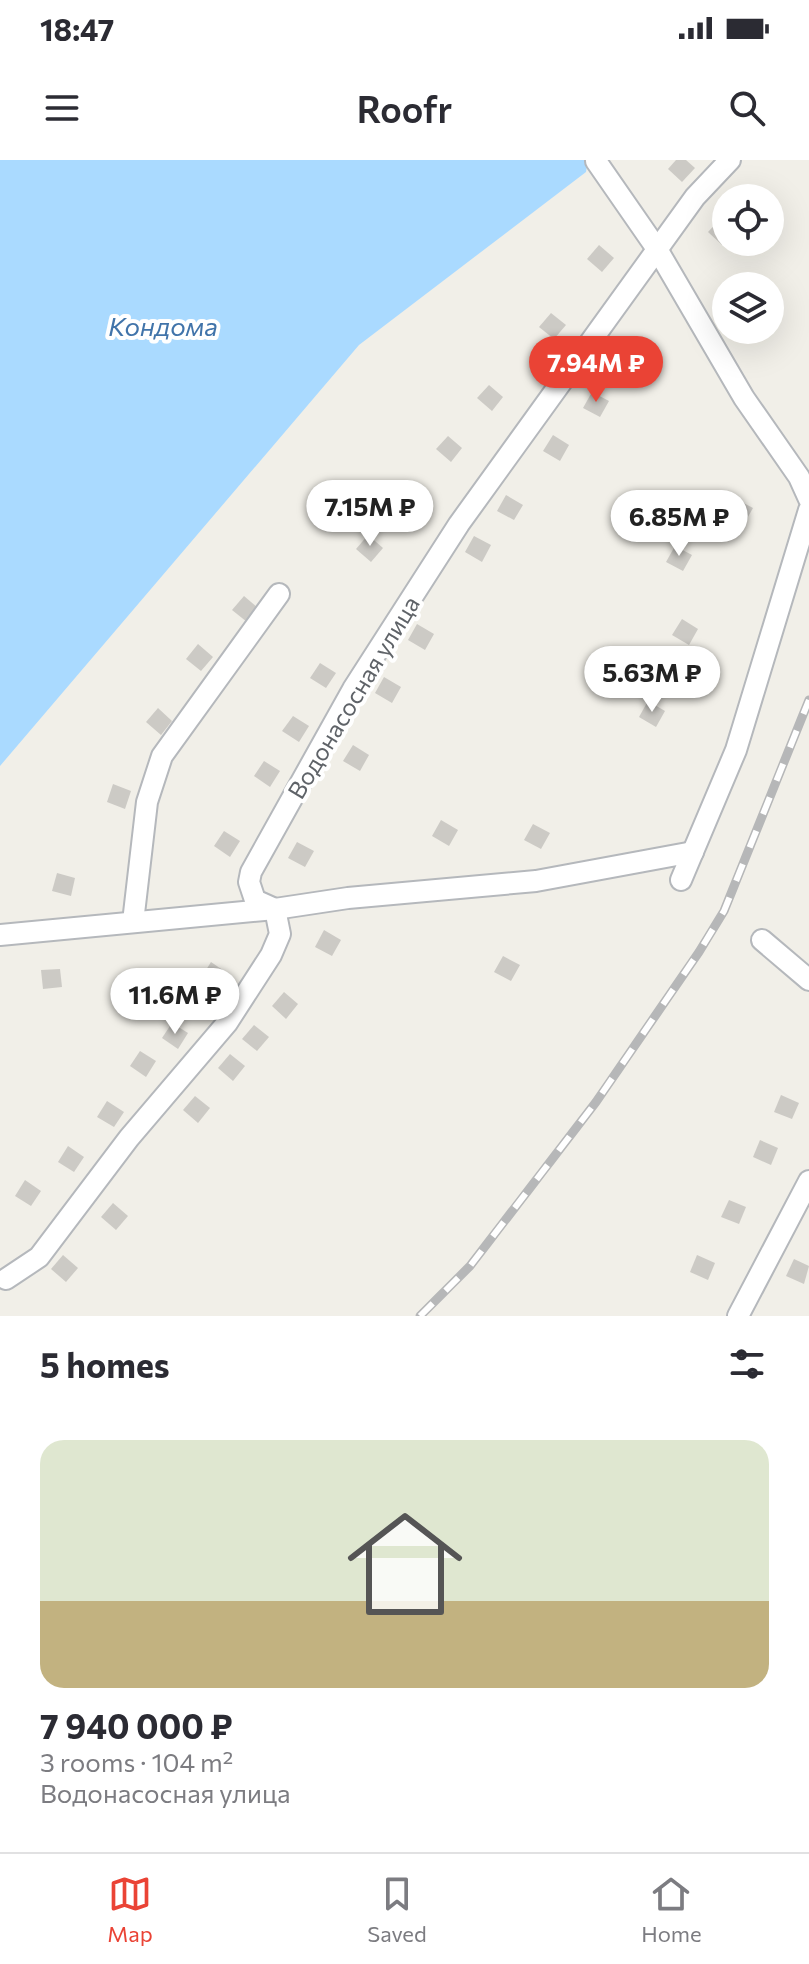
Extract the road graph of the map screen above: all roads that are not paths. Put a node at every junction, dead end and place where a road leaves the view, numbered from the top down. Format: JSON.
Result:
{"nodes":[{"id":1,"x":730,"y":160,"type":"edge"},
{"id":2,"x":596,"y":161,"type":"edge"},
{"id":3,"x":657,"y":249,"type":"junction"},
{"id":4,"x":809,"y":499,"type":"edge"},
{"id":5,"x":809,"y":510,"type":"edge"},
{"id":6,"x":279,"y":594,"type":"dead end"},
{"id":7,"x":693,"y":852,"type":"junction"},
{"id":8,"x":681,"y":880,"type":"dead end"},
{"id":9,"x":275,"y":909,"type":"junction"},
{"id":10,"x":133,"y":922,"type":"junction"},
{"id":11,"x":0,"y":935,"type":"edge"},
{"id":12,"x":762,"y":940,"type":"dead end"},
{"id":13,"x":809,"y":980,"type":"edge"},
{"id":14,"x":809,"y":1181,"type":"edge"},
{"id":15,"x":6,"y":1279,"type":"dead end"},
{"id":16,"x":738,"y":1316,"type":"edge"}],
"edges":[{"from":1,"to":3,"type":"street","name":"Водонасосная улица"},
{"from":2,"to":3,"type":"street"},
{"from":3,"to":4,"type":"street"},
{"from":3,"to":9,"type":"street","name":"Водонасосная улица"},
{"from":5,"to":7,"type":"street"},
{"from":6,"to":10,"type":"street"},
{"from":7,"to":8,"type":"street"},
{"from":7,"to":9,"type":"street"},
{"from":9,"to":10,"type":"street"},
{"from":9,"to":15,"type":"street"},
{"from":10,"to":11,"type":"street"},
{"from":12,"to":13,"type":"street"},
{"from":14,"to":16,"type":"street"}]}
